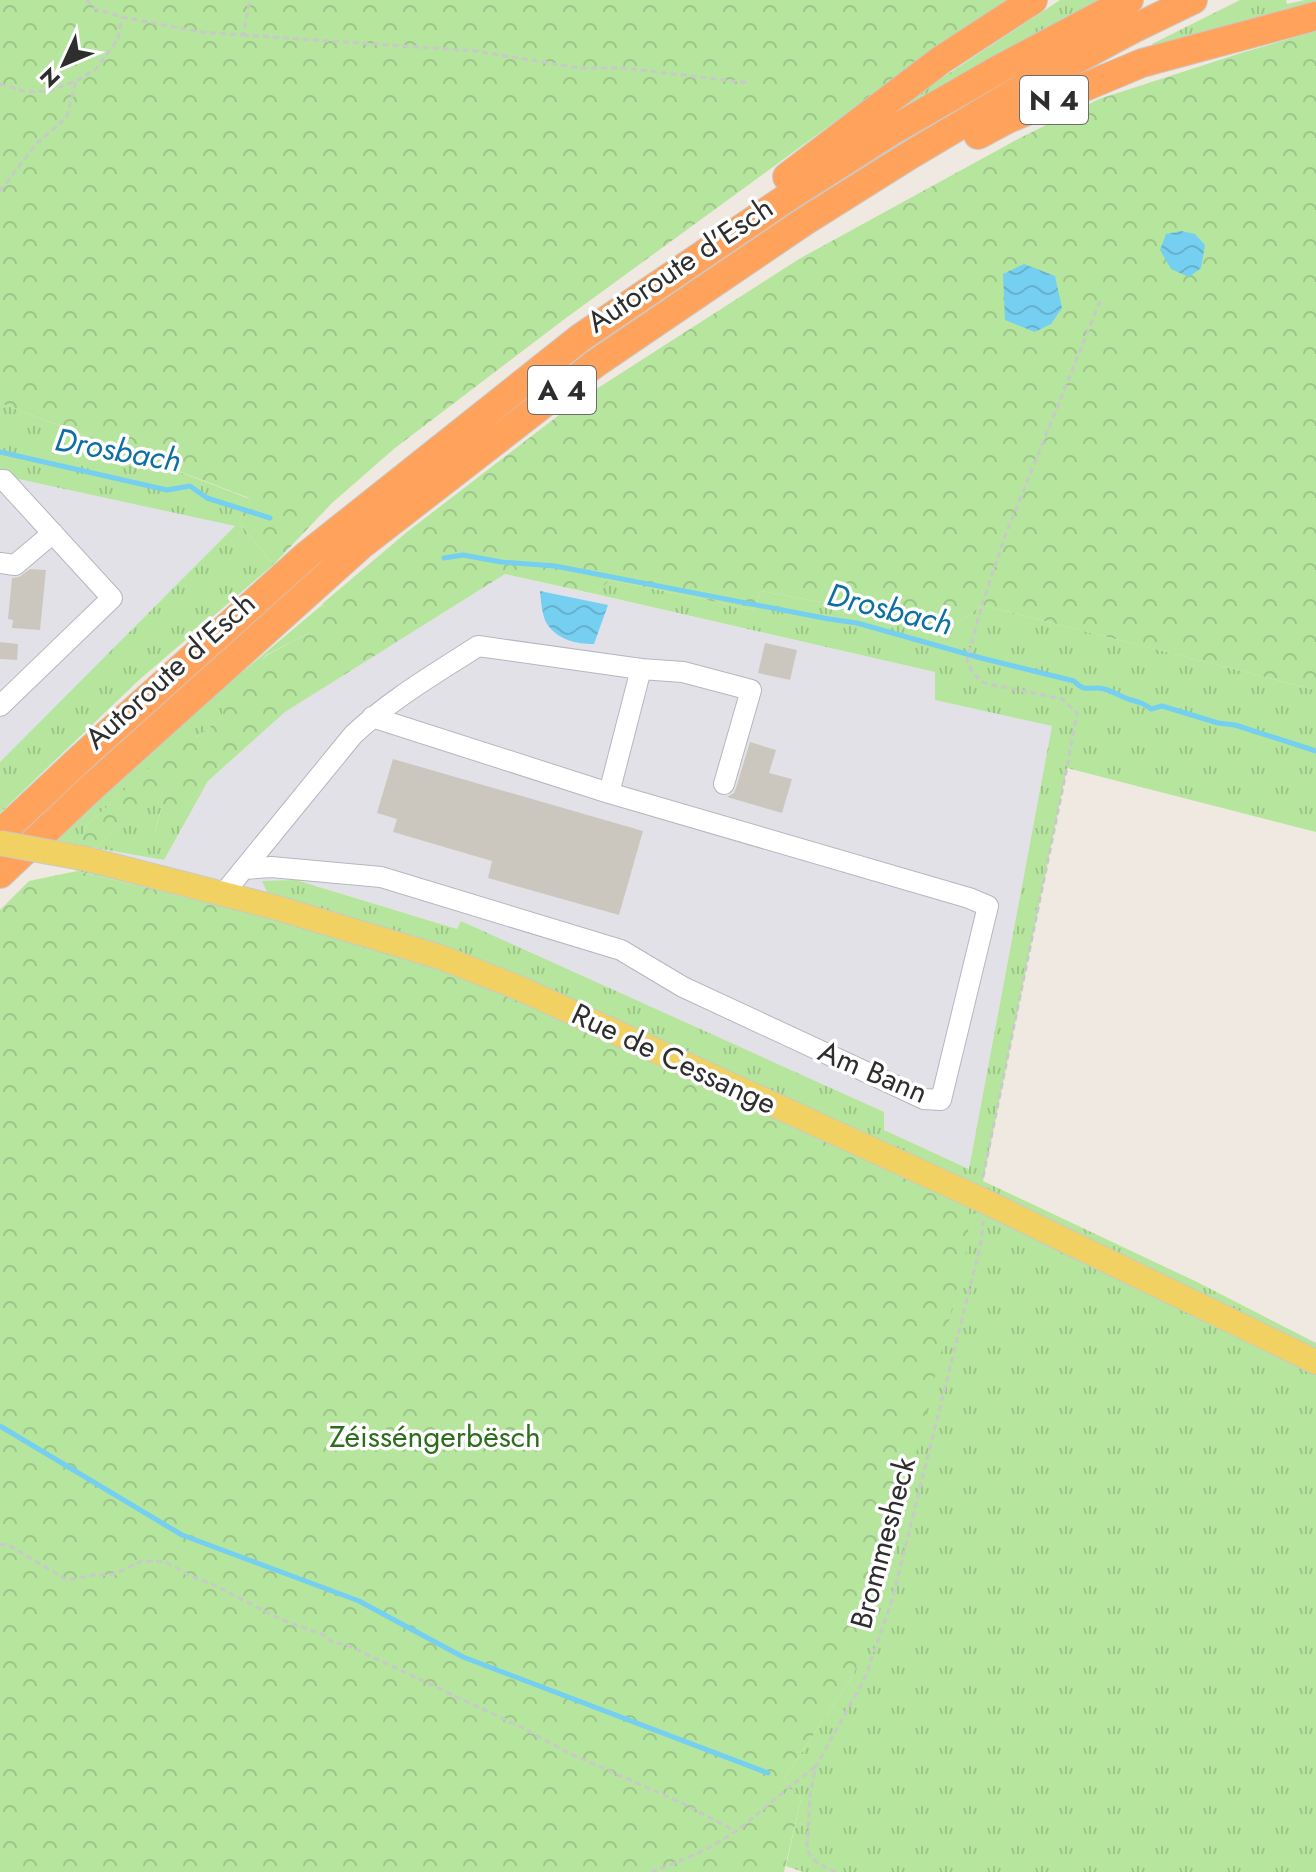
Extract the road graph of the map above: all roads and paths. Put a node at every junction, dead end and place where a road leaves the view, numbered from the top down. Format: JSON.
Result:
{"nodes":[{"id":1,"x":87,"y":0,"type":"edge"},
{"id":2,"x":250,"y":0,"type":"edge"},
{"id":3,"x":1033,"y":0,"type":"edge"},
{"id":4,"x":1129,"y":0,"type":"edge"},
{"id":5,"x":1193,"y":0,"type":"edge"},
{"id":6,"x":1316,"y":16,"type":"edge"},
{"id":7,"x":122,"y":17,"type":"junction"},
{"id":8,"x":243,"y":35,"type":"junction"},
{"id":9,"x":76,"y":81,"type":"junction"},
{"id":10,"x":750,"y":83,"type":"dead end"},
{"id":11,"x":0,"y":84,"type":"edge"},
{"id":12,"x":0,"y":191,"type":"edge"},
{"id":13,"x":805,"y":221,"type":"junction"},
{"id":14,"x":1101,"y":299,"type":"dead end"},
{"id":15,"x":0,"y":480,"type":"edge"},
{"id":16,"x":341,"y":527,"type":"junction"},
{"id":17,"x":53,"y":533,"type":"junction"},
{"id":18,"x":0,"y":563,"type":"edge"},
{"id":19,"x":641,"y":669,"type":"junction"},
{"id":20,"x":0,"y":706,"type":"edge"},
{"id":21,"x":372,"y":717,"type":"junction"},
{"id":22,"x":724,"y":784,"type":"dead end"},
{"id":23,"x":609,"y":793,"type":"junction"},
{"id":24,"x":0,"y":834,"type":"edge"},
{"id":25,"x":0,"y":843,"type":"edge"},
{"id":26,"x":244,"y":869,"type":"junction"},
{"id":27,"x":0,"y":874,"type":"edge"},
{"id":28,"x":224,"y":893,"type":"junction"},
{"id":29,"x":982,"y":1191,"type":"junction"},
{"id":30,"x":1316,"y":1362,"type":"edge"},
{"id":31,"x":0,"y":1545,"type":"edge"},
{"id":32,"x":816,"y":1766,"type":"junction"},
{"id":33,"x":735,"y":1831,"type":"junction"},
{"id":34,"x":651,"y":1872,"type":"edge"},
{"id":35,"x":836,"y":1872,"type":"edge"}],
"edges":[{"from":1,"to":7,"type":"path"},
{"from":2,"to":8,"type":"path"},
{"from":3,"to":16,"type":"highway","number":"A 4"},
{"from":4,"to":16,"type":"highway","name":"Autoroute d'Esch","number":"A 4"},
{"from":5,"to":13,"type":"highway","name":"Autoroute d'Esch","number":"A 4"},
{"from":6,"to":13,"type":"highway","number":"N 4"},
{"from":7,"to":8,"type":"path"},
{"from":7,"to":9,"type":"path"},
{"from":8,"to":10,"type":"path"},
{"from":9,"to":11,"type":"path"},
{"from":9,"to":12,"type":"path"},
{"from":13,"to":27,"type":"highway","name":"Autoroute d'Esch","number":"A 4"},
{"from":14,"to":29,"type":"path","name":"Brommesheck"},
{"from":15,"to":17,"type":"lane"},
{"from":16,"to":24,"type":"highway","name":"Autoroute d'Esch","number":"A 4"},
{"from":17,"to":18,"type":"lane"},
{"from":17,"to":20,"type":"lane"},
{"from":19,"to":21,"type":"lane"},
{"from":19,"to":22,"type":"lane"},
{"from":19,"to":23,"type":"lane"},
{"from":21,"to":23,"type":"lane","name":"Am Bann"},
{"from":21,"to":26,"type":"lane"},
{"from":23,"to":26,"type":"lane","name":"Am Bann"},
{"from":25,"to":28,"type":"main road","name":"Rue de Cessange","bridge":true},
{"from":26,"to":28,"type":"lane"},
{"from":28,"to":29,"type":"main road","name":"Rue de Cessange"},
{"from":29,"to":30,"type":"main road","name":"Rue de Cessange"},
{"from":29,"to":32,"type":"path","name":"Brommesheck"},
{"from":31,"to":33,"type":"path"},
{"from":32,"to":33,"type":"path"},
{"from":32,"to":35,"type":"path","name":"Brommesheck"},
{"from":33,"to":34,"type":"path"}]}
